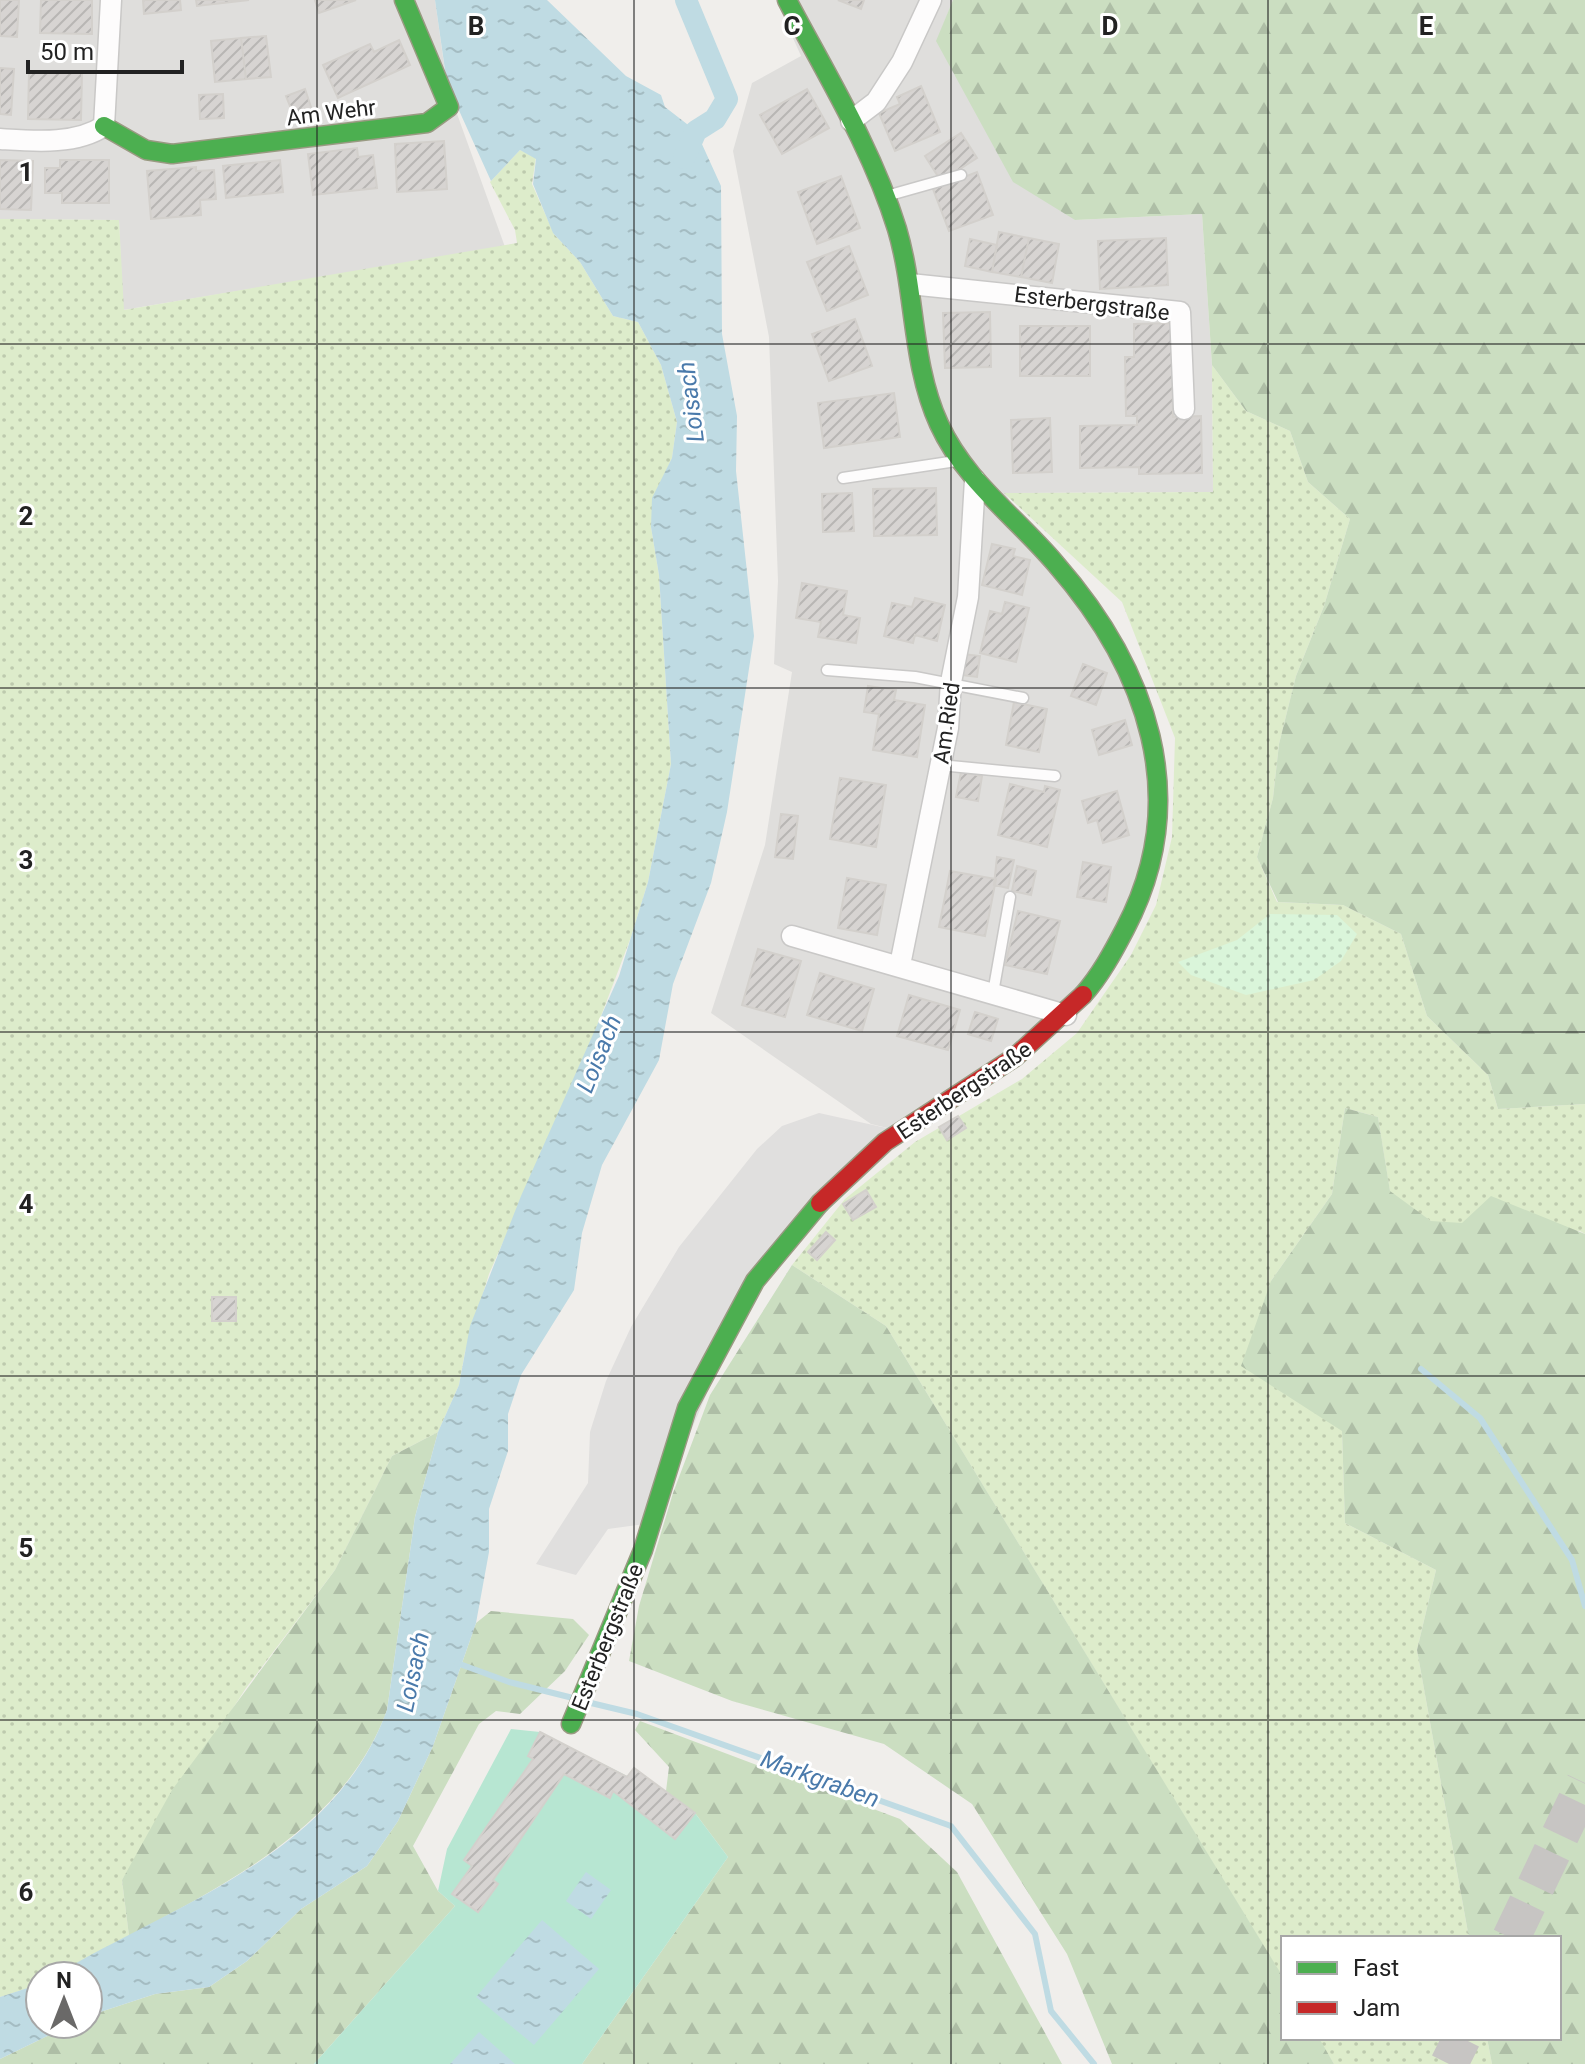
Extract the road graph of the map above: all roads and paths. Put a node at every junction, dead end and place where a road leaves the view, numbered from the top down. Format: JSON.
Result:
{"nodes":[{"id":1,"x":111,"y":0,"type":"edge"},
{"id":2,"x":404,"y":0,"type":"edge"},
{"id":3,"x":787,"y":0,"type":"edge"},
{"id":4,"x":931,"y":0,"type":"edge"},
{"id":5,"x":851,"y":121,"type":"junction"},
{"id":6,"x":104,"y":126,"type":"junction"},
{"id":7,"x":0,"y":139,"type":"edge"},
{"id":8,"x":961,"y":175,"type":"dead end"},
{"id":9,"x":885,"y":197,"type":"junction"},
{"id":10,"x":910,"y":284,"type":"junction"},
{"id":11,"x":1184,"y":409,"type":"dead end"},
{"id":12,"x":958,"y":461,"type":"junction"},
{"id":13,"x":843,"y":478,"type":"dead end"},
{"id":14,"x":975,"y":480,"type":"junction"},
{"id":15,"x":827,"y":670,"type":"dead end"},
{"id":16,"x":951,"y":682,"type":"junction"},
{"id":17,"x":1023,"y":698,"type":"dead end"},
{"id":18,"x":940,"y":765,"type":"junction"},
{"id":19,"x":1055,"y":776,"type":"dead end"},
{"id":20,"x":1010,"y":897,"type":"dead end"},
{"id":21,"x":792,"y":936,"type":"dead end"},
{"id":22,"x":900,"y":965,"type":"junction"},
{"id":23,"x":993,"y":993,"type":"junction"},
{"id":24,"x":1066,"y":1015,"type":"junction"},
{"id":25,"x":571,"y":1724,"type":"dead end"}],
"edges":[{"from":1,"to":6,"type":"street"},
{"from":2,"to":6,"type":"street","name":"Am Wehr"},
{"from":3,"to":5,"type":"street","name":"Esterbergstraße"},
{"from":4,"to":5,"type":"street"},
{"from":5,"to":9,"type":"street","name":"Esterbergstraße"},
{"from":6,"to":7,"type":"street"},
{"from":8,"to":9,"type":"lane"},
{"from":9,"to":10,"type":"street","name":"Esterbergstraße"},
{"from":10,"to":11,"type":"street","name":"Esterbergstraße"},
{"from":10,"to":12,"type":"street","name":"Esterbergstraße"},
{"from":12,"to":13,"type":"lane"},
{"from":12,"to":14,"type":"street","name":"Esterbergstraße"},
{"from":14,"to":16,"type":"street","name":"Am Ried"},
{"from":14,"to":24,"type":"street","name":"Esterbergstraße"},
{"from":15,"to":16,"type":"lane"},
{"from":16,"to":17,"type":"lane"},
{"from":16,"to":18,"type":"street","name":"Am Ried"},
{"from":18,"to":19,"type":"lane"},
{"from":18,"to":22,"type":"street","name":"Am Ried"},
{"from":20,"to":23,"type":"lane"},
{"from":21,"to":22,"type":"street"},
{"from":22,"to":23,"type":"street"},
{"from":23,"to":24,"type":"street"},
{"from":24,"to":25,"type":"street","name":"Esterbergstraße"}]}
